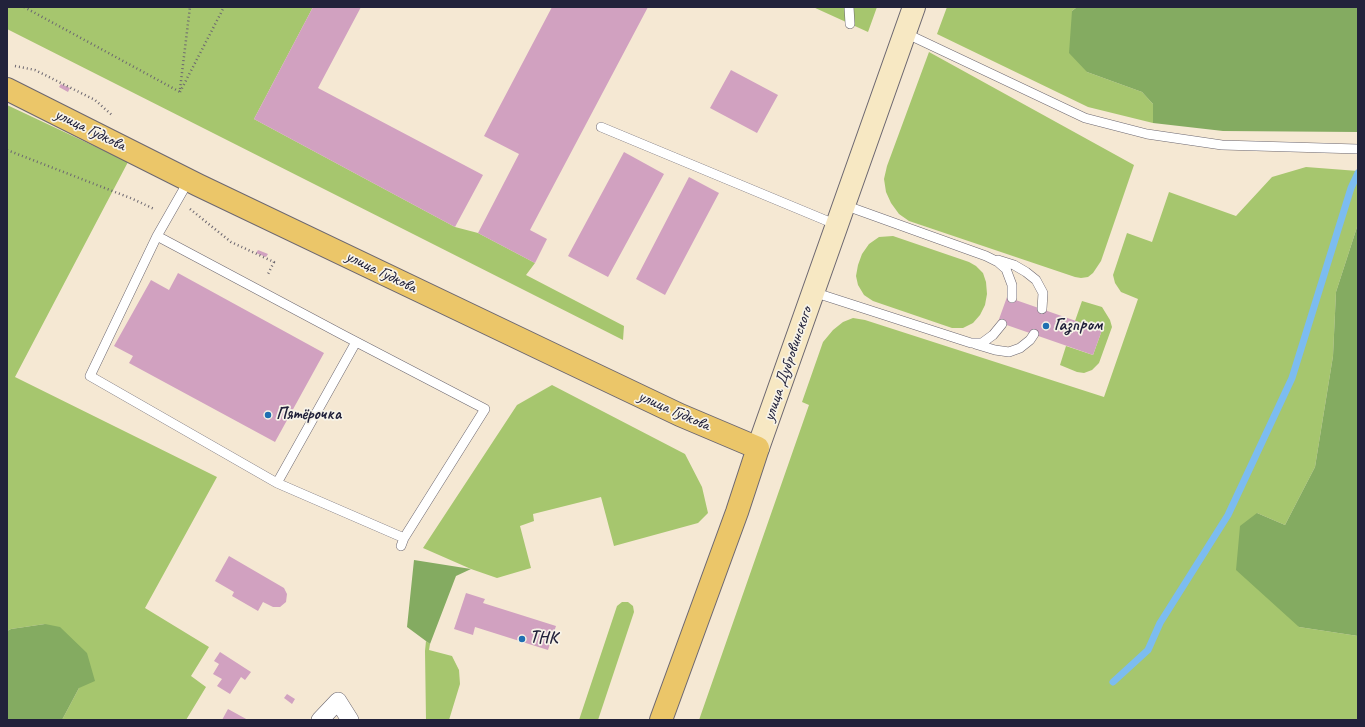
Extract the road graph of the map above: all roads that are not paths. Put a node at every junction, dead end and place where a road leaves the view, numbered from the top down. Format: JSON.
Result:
{"nodes":[{"id":1,"x":849,"y":7,"type":"edge"},
{"id":2,"x":914,"y":7,"type":"edge"},
{"id":3,"x":850,"y":24,"type":"dead end"},
{"id":4,"x":905,"y":33,"type":"junction"},
{"id":5,"x":7,"y":89,"type":"edge"},
{"id":6,"x":601,"y":127,"type":"dead end"},
{"id":7,"x":1358,"y":149,"type":"edge"},
{"id":8,"x":193,"y":182,"type":"junction"},
{"id":9,"x":844,"y":205,"type":"junction"},
{"id":10,"x":837,"y":225,"type":"junction"},
{"id":11,"x":157,"y":236,"type":"junction"},
{"id":12,"x":986,"y":256,"type":"junction"},
{"id":13,"x":813,"y":292,"type":"junction"},
{"id":14,"x":1012,"y":298,"type":"dead end"},
{"id":15,"x":1042,"y":309,"type":"dead end"},
{"id":16,"x":1002,"y":324,"type":"dead end"},
{"id":17,"x":1034,"y":334,"type":"dead end"},
{"id":18,"x":356,"y":342,"type":"junction"},
{"id":19,"x":971,"y":343,"type":"junction"},
{"id":20,"x":758,"y":448,"type":"junction"},
{"id":21,"x":277,"y":483,"type":"junction"},
{"id":22,"x":320,"y":720,"type":"edge"},
{"id":23,"x":350,"y":720,"type":"edge"},
{"id":24,"x":662,"y":720,"type":"edge"}],
"edges":[{"from":1,"to":3,"type":"lane"},
{"from":2,"to":4,"type":"main road","name":"улица Дубровинского"},
{"from":4,"to":7,"type":"lane"},
{"from":4,"to":9,"type":"main road","name":"улица Дубровинского"},
{"from":5,"to":8,"type":"main road","name":"улица Гудкова"},
{"from":6,"to":10,"type":"lane"},
{"from":8,"to":11,"type":"lane"},
{"from":8,"to":20,"type":"main road","name":"улица Гудкова"},
{"from":9,"to":10,"type":"main road","name":"улица Дубровинского"},
{"from":9,"to":12,"type":"lane"},
{"from":10,"to":13,"type":"main road","name":"улица Дубровинского"},
{"from":11,"to":18,"type":"lane"},
{"from":11,"to":21,"type":"lane"},
{"from":12,"to":14,"type":"lane"},
{"from":12,"to":15,"type":"lane"},
{"from":13,"to":19,"type":"lane"},
{"from":13,"to":20,"type":"main road","name":"улица Дубровинского"},
{"from":16,"to":19,"type":"lane"},
{"from":17,"to":19,"type":"lane"},
{"from":18,"to":21,"type":"lane"},
{"from":18,"to":21,"type":"lane"},
{"from":20,"to":24,"type":"main road","name":"улица Дубровинского"},
{"from":22,"to":23,"type":"street"}]}
